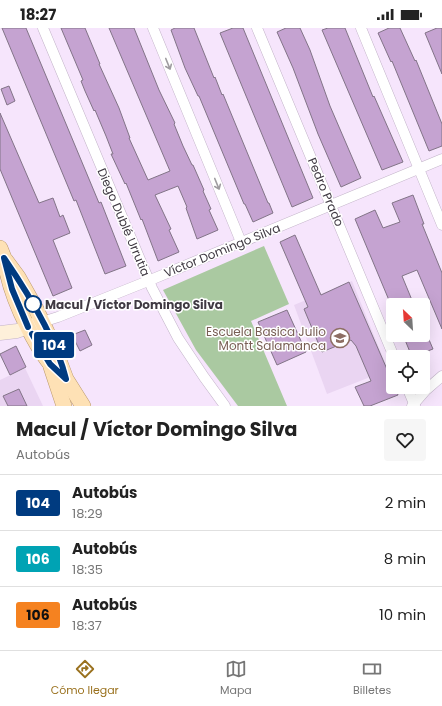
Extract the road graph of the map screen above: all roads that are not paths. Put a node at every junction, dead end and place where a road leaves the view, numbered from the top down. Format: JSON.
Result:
{"nodes":[{"id":1,"x":43,"y":28,"type":"edge"},
{"id":2,"x":153,"y":28,"type":"edge"},
{"id":3,"x":257,"y":28,"type":"edge"},
{"id":4,"x":361,"y":28,"type":"edge"},
{"id":5,"x":442,"y":159,"type":"edge"},
{"id":6,"x":419,"y":169,"type":"junction"},
{"id":7,"x":331,"y":205,"type":"junction"},
{"id":8,"x":442,"y":224,"type":"edge"},
{"id":9,"x":241,"y":242,"type":"junction"},
{"id":10,"x":2,"y":253,"type":"edge"},
{"id":11,"x":148,"y":281,"type":"junction"},
{"id":12,"x":35,"y":324,"type":"junction"},
{"id":13,"x":0,"y":333,"type":"edge"},
{"id":14,"x":391,"y":350,"type":"edge"},
{"id":15,"x":50,"y":364,"type":"junction"},
{"id":16,"x":442,"y":376,"type":"edge"},
{"id":17,"x":66,"y":379,"type":"junction"},
{"id":18,"x":410,"y":394,"type":"edge"},
{"id":19,"x":414,"y":405,"type":"edge"},
{"id":20,"x":64,"y":406,"type":"edge"},
{"id":21,"x":83,"y":406,"type":"edge"},
{"id":22,"x":225,"y":406,"type":"edge"}],
"edges":[{"from":1,"to":11,"type":"street","name":"Diego Dublé Urrutia"},
{"from":2,"to":9,"type":"street","one_way":true},
{"from":3,"to":7,"type":"street","name":"Pedro Prado"},
{"from":4,"to":6,"type":"street"},
{"from":5,"to":6,"type":"street","name":"Víctor Domingo Silva"},
{"from":6,"to":7,"type":"street","name":"Víctor Domingo Silva"},
{"from":6,"to":8,"type":"street"},
{"from":7,"to":9,"type":"street","name":"Víctor Domingo Silva"},
{"from":7,"to":14,"type":"street","name":"Pedro Prado"},
{"from":9,"to":11,"type":"street","name":"Víctor Domingo Silva"},
{"from":10,"to":12,"type":"main road"},
{"from":11,"to":12,"type":"street","name":"Víctor Domingo Silva"},
{"from":11,"to":22,"type":"street","name":"Diego Dublé Urrutia"},
{"from":12,"to":13,"type":"street","name":"Víctor Domingo Silva"},
{"from":12,"to":15,"type":"main road"},
{"from":12,"to":17,"type":"main road"},
{"from":15,"to":17,"type":"main road"},
{"from":15,"to":20,"type":"main road"},
{"from":16,"to":19,"type":"street"},
{"from":17,"to":21,"type":"main road"},
{"from":18,"to":19,"type":"street"}]}
